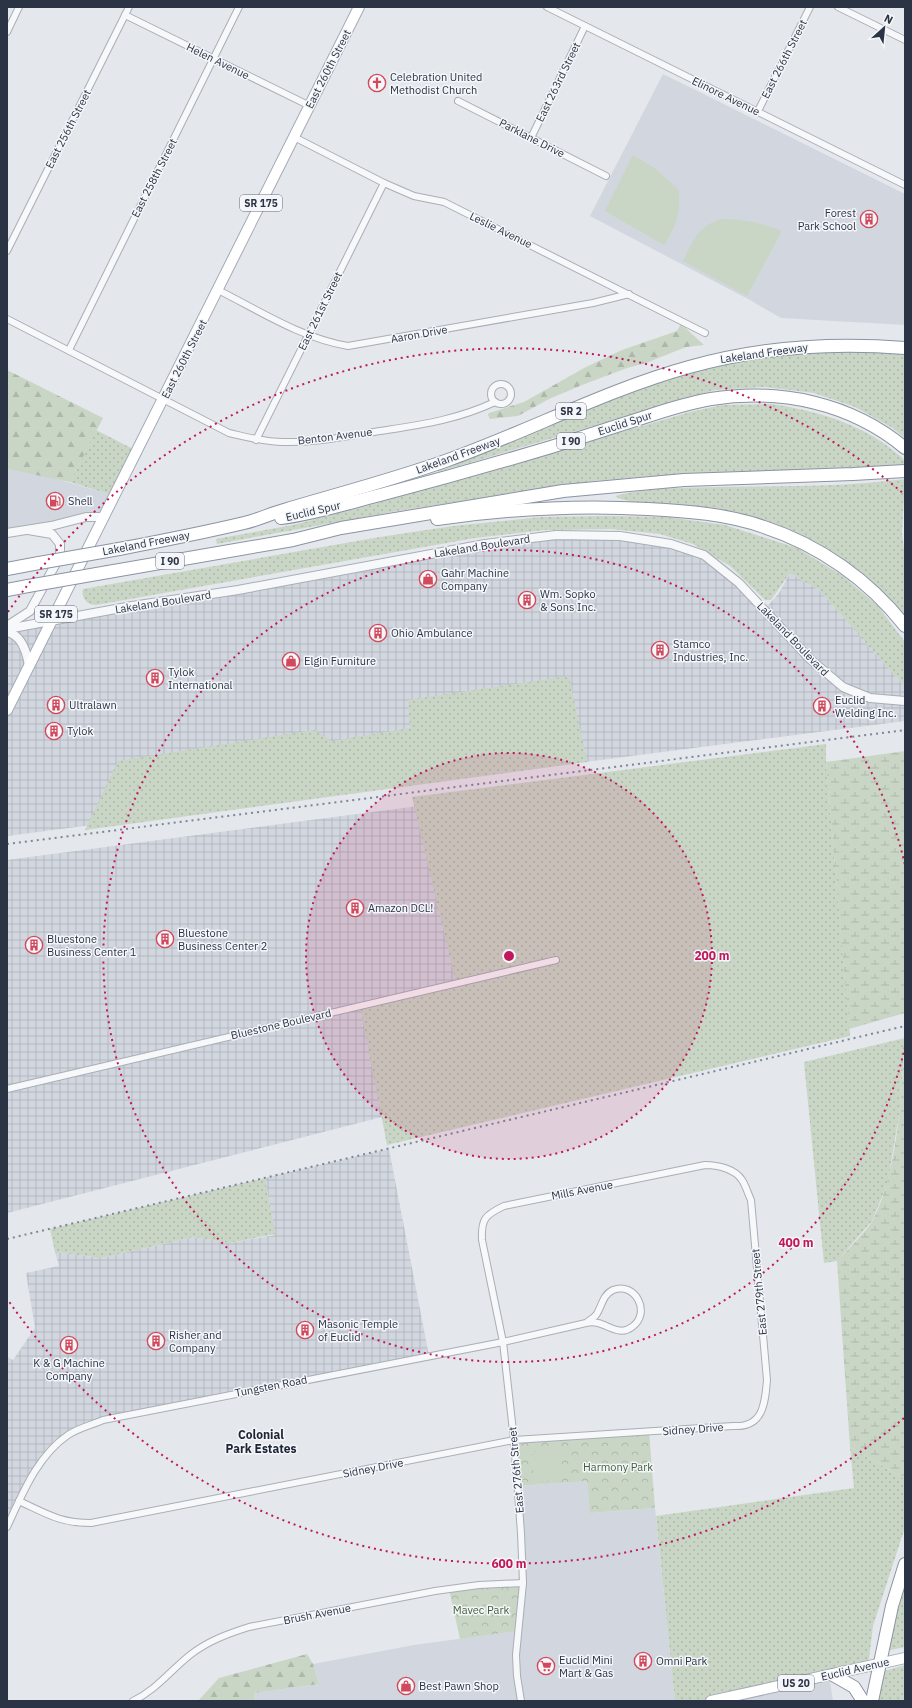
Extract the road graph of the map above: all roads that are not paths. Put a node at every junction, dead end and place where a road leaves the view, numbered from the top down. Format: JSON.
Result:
{"nodes":[{"id":1,"x":19,"y":7,"type":"edge"},
{"id":2,"x":129,"y":7,"type":"edge"},
{"id":3,"x":239,"y":7,"type":"edge"},
{"id":4,"x":359,"y":7,"type":"edge"},
{"id":5,"x":547,"y":7,"type":"edge"},
{"id":6,"x":810,"y":7,"type":"edge"},
{"id":7,"x":838,"y":7,"type":"edge"},
{"id":8,"x":126,"y":15,"type":"junction"},
{"id":9,"x":585,"y":26,"type":"junction"},
{"id":10,"x":7,"y":32,"type":"edge"},
{"id":11,"x":905,"y":40,"type":"edge"},
{"id":12,"x":214,"y":59,"type":"junction"},
{"id":13,"x":458,"y":101,"type":"dead end"},
{"id":14,"x":310,"y":106,"type":"junction"},
{"id":15,"x":758,"y":111,"type":"junction"},
{"id":16,"x":294,"y":137,"type":"junction"},
{"id":17,"x":531,"y":138,"type":"junction"},
{"id":18,"x":606,"y":176,"type":"dead end"},
{"id":19,"x":384,"y":183,"type":"junction"},
{"id":20,"x":905,"y":185,"type":"edge"},
{"id":21,"x":7,"y":251,"type":"edge"},
{"id":22,"x":218,"y":290,"type":"junction"},
{"id":23,"x":629,"y":294,"type":"junction"},
{"id":24,"x":7,"y":319,"type":"edge"},
{"id":25,"x":705,"y":333,"type":"dead end"},
{"id":26,"x":308,"y":336,"type":"junction"},
{"id":27,"x":905,"y":348,"type":"edge"},
{"id":28,"x":68,"y":350,"type":"junction"},
{"id":29,"x":163,"y":400,"type":"junction"},
{"id":30,"x":495,"y":402,"type":"dead end"},
{"id":31,"x":256,"y":440,"type":"junction"},
{"id":32,"x":905,"y":448,"type":"edge"},
{"id":33,"x":905,"y":471,"type":"edge"},
{"id":34,"x":104,"y":517,"type":"junction"},
{"id":35,"x":246,"y":523,"type":"junction"},
{"id":36,"x":28,"y":530,"type":"junction"},
{"id":37,"x":7,"y":533,"type":"edge"},
{"id":38,"x":293,"y":540,"type":"junction"},
{"id":39,"x":7,"y":569,"type":"edge"},
{"id":40,"x":7,"y":590,"type":"edge"},
{"id":41,"x":52,"y":622,"type":"junction"},
{"id":42,"x":905,"y":626,"type":"edge"},
{"id":43,"x":7,"y":627,"type":"edge"},
{"id":44,"x":7,"y":632,"type":"edge"},
{"id":45,"x":29,"y":666,"type":"junction"},
{"id":46,"x":905,"y":701,"type":"edge"},
{"id":47,"x":7,"y":710,"type":"edge"},
{"id":48,"x":556,"y":960,"type":"dead end"},
{"id":49,"x":7,"y":1089,"type":"edge"},
{"id":50,"x":705,"y":1165,"type":"joint"},
{"id":51,"x":482,"y":1240,"type":"joint"},
{"id":52,"x":586,"y":1323,"type":"junction"},
{"id":53,"x":503,"y":1342,"type":"junction"},
{"id":54,"x":733,"y":1426,"type":"joint"},
{"id":55,"x":514,"y":1440,"type":"junction"},
{"id":56,"x":20,"y":1501,"type":"junction"},
{"id":57,"x":7,"y":1527,"type":"edge"},
{"id":58,"x":905,"y":1564,"type":"edge"},
{"id":59,"x":523,"y":1583,"type":"junction"},
{"id":60,"x":905,"y":1658,"type":"edge"},
{"id":61,"x":881,"y":1663,"type":"junction"},
{"id":62,"x":833,"y":1675,"type":"junction"},
{"id":63,"x":133,"y":1701,"type":"edge"},
{"id":64,"x":521,"y":1701,"type":"edge"},
{"id":65,"x":710,"y":1701,"type":"edge"},
{"id":66,"x":863,"y":1701,"type":"edge"},
{"id":67,"x":872,"y":1701,"type":"edge"}],
"edges":[{"from":1,"to":10,"type":"street"},
{"from":2,"to":8,"type":"street","name":"East 256th Street"},
{"from":3,"to":12,"type":"street","name":"East 258th Street"},
{"from":4,"to":14,"type":"main road","name":"East 260th Street","number":"SR 175"},
{"from":5,"to":9,"type":"street","name":"Elinore Avenue"},
{"from":6,"to":15,"type":"street","name":"East 266th Street"},
{"from":7,"to":11,"type":"street"},
{"from":8,"to":12,"type":"street","name":"Helen Avenue"},
{"from":8,"to":21,"type":"street","name":"East 256th Street"},
{"from":9,"to":15,"type":"street","name":"Elinore Avenue"},
{"from":9,"to":17,"type":"street","name":"East 263rd Street"},
{"from":12,"to":14,"type":"street","name":"Helen Avenue"},
{"from":12,"to":28,"type":"street","name":"East 258th Street"},
{"from":13,"to":17,"type":"street","name":"Parklane Drive"},
{"from":14,"to":16,"type":"main road","name":"East 260th Street","number":"SR 175"},
{"from":15,"to":20,"type":"street","name":"Elinore Avenue"},
{"from":16,"to":19,"type":"street","name":"Leslie Avenue"},
{"from":16,"to":22,"type":"main road","name":"East 260th Street","number":"SR 175"},
{"from":17,"to":18,"type":"street","name":"Parklane Drive"},
{"from":19,"to":23,"type":"street","name":"Leslie Avenue"},
{"from":19,"to":26,"type":"street","name":"East 261st Street"},
{"from":22,"to":26,"type":"street","name":"Aaron Drive"},
{"from":22,"to":29,"type":"main road","name":"East 260th Street","number":"SR 175"},
{"from":23,"to":25,"type":"street","name":"Leslie Avenue"},
{"from":23,"to":26,"type":"street","name":"Aaron Drive"},
{"from":24,"to":28,"type":"street","name":"Benton Avenue"},
{"from":26,"to":31,"type":"street","name":"East 261st Street"},
{"from":27,"to":35,"type":"highway","name":"Lakeland Freeway","number":"SR 2"},
{"from":28,"to":29,"type":"street","name":"Benton Avenue"},
{"from":29,"to":31,"type":"street","name":"Benton Avenue"},
{"from":29,"to":34,"type":"main road","name":"East 260th Street","number":"SR 175"},
{"from":30,"to":31,"type":"street","name":"Benton Avenue"},
{"from":32,"to":35,"type":"highway","name":"Euclid Spur","number":"I 90"},
{"from":33,"to":38,"type":"highway","name":"Lakeland Freeway"},
{"from":34,"to":36,"type":"street"},
{"from":34,"to":41,"type":"main road","name":"East 260th Street","number":"SR 175"},
{"from":35,"to":39,"type":"highway","name":"Lakeland Freeway","number":"I 90","bridge":true},
{"from":36,"to":37,"type":"street"},
{"from":36,"to":43,"type":"street"},
{"from":38,"to":40,"type":"highway","name":"Lakeland Freeway","number":"I 90","bridge":true},
{"from":38,"to":42,"type":"highway","number":"I 90"},
{"from":41,"to":43,"type":"street","name":"Lakeland Boulevard"},
{"from":41,"to":45,"type":"main road","name":"East 260th Street","number":"SR 175"},
{"from":41,"to":46,"type":"street","name":"Lakeland Boulevard"},
{"from":44,"to":45,"type":"street"},
{"from":45,"to":47,"type":"main road","name":"East 260th Street","number":"SR 175"},
{"from":48,"to":49,"type":"street","name":"Bluestone Boulevard"},
{"from":50,"to":51,"type":"street","name":"Mills Avenue"},
{"from":50,"to":54,"type":"street","name":"East 279th Street"},
{"from":51,"to":53,"type":"street","name":"East 276th Street"},
{"from":52,"to":52,"type":"street","name":"Tungsten Road"},
{"from":52,"to":53,"type":"street","name":"Tungsten Road"},
{"from":53,"to":55,"type":"street","name":"East 276th Street"},
{"from":53,"to":56,"type":"street","name":"Tungsten Road"},
{"from":54,"to":55,"type":"street","name":"Sidney Drive"},
{"from":55,"to":56,"type":"street","name":"Sidney Drive"},
{"from":55,"to":59,"type":"street","name":"East 276th Street"},
{"from":56,"to":57,"type":"street","name":"Tungsten Road"},
{"from":58,"to":61,"type":"highway"},
{"from":59,"to":63,"type":"street","name":"Brush Avenue"},
{"from":59,"to":64,"type":"street","name":"East 276th Street"},
{"from":60,"to":61,"type":"main road","name":"Euclid Avenue","number":"US 20"},
{"from":61,"to":62,"type":"main road","name":"Euclid Avenue","number":"US 20"},
{"from":61,"to":67,"type":"highway"},
{"from":62,"to":65,"type":"main road","name":"Euclid Avenue","number":"US 20"},
{"from":62,"to":66,"type":"highway"}]}
